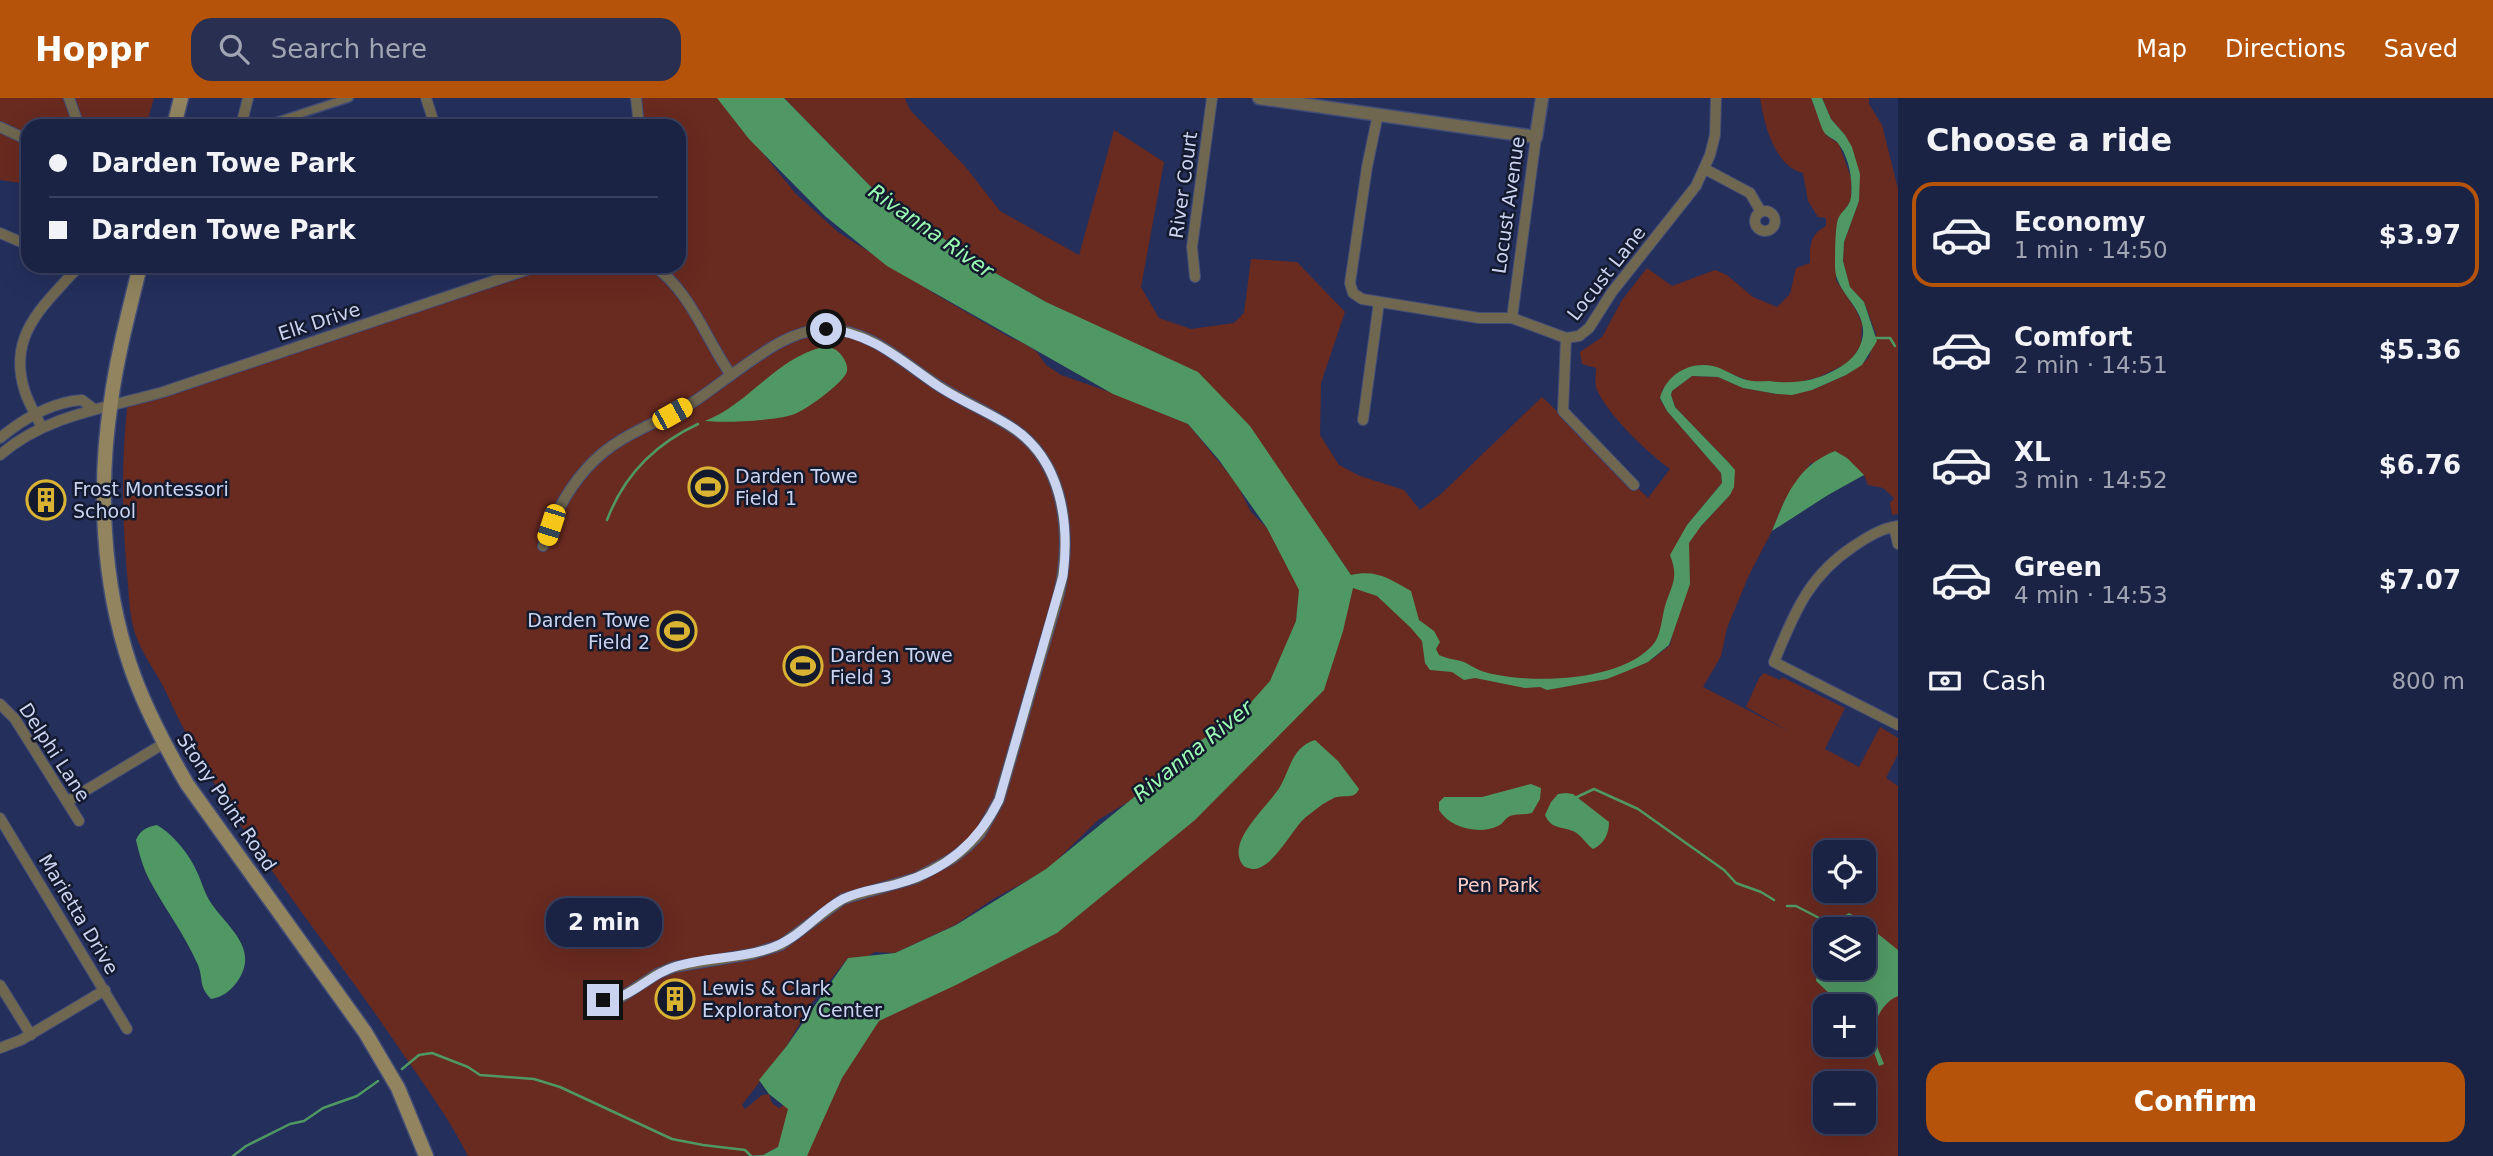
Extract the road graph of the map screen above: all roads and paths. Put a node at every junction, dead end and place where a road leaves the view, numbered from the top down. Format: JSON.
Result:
{"nodes":[{"id":1,"x":69,"y":98,"type":"edge"},
{"id":2,"x":181,"y":98,"type":"edge"},
{"id":3,"x":248,"y":98,"type":"edge"},
{"id":4,"x":349,"y":98,"type":"edge"},
{"id":5,"x":426,"y":98,"type":"edge"},
{"id":6,"x":636,"y":98,"type":"edge"},
{"id":7,"x":1212,"y":98,"type":"edge"},
{"id":8,"x":1259,"y":98,"type":"edge"},
{"id":9,"x":1542,"y":98,"type":"edge"},
{"id":10,"x":1716,"y":98,"type":"edge"},
{"id":11,"x":1378,"y":114,"type":"junction"},
{"id":12,"x":76,"y":119,"type":"edge"},
{"id":13,"x":176,"y":119,"type":"edge"},
{"id":14,"x":243,"y":119,"type":"edge"},
{"id":15,"x":284,"y":119,"type":"edge"},
{"id":16,"x":433,"y":119,"type":"edge"},
{"id":17,"x":638,"y":119,"type":"edge"},
{"id":18,"x":0,"y":127,"type":"edge"},
{"id":19,"x":21,"y":137,"type":"edge"},
{"id":20,"x":1536,"y":137,"type":"junction"},
{"id":21,"x":1705,"y":169,"type":"junction"},
{"id":22,"x":1761,"y":212,"type":"dead end"},
{"id":23,"x":0,"y":233,"type":"edge"},
{"id":24,"x":21,"y":242,"type":"edge"},
{"id":25,"x":69,"y":273,"type":"edge"},
{"id":26,"x":138,"y":273,"type":"edge"},
{"id":27,"x":517,"y":273,"type":"edge"},
{"id":28,"x":662,"y":273,"type":"edge"},
{"id":29,"x":1195,"y":277,"type":"dead end"},
{"id":30,"x":1379,"y":302,"type":"junction"},
{"id":31,"x":1512,"y":318,"type":"junction"},
{"id":32,"x":1566,"y":338,"type":"junction"},
{"id":33,"x":731,"y":375,"type":"junction"},
{"id":34,"x":110,"y":404,"type":"junction"},
{"id":35,"x":94,"y":409,"type":"junction"},
{"id":36,"x":35,"y":414,"type":"junction"},
{"id":37,"x":1363,"y":419,"type":"dead end"},
{"id":38,"x":41,"y":426,"type":"junction"},
{"id":39,"x":0,"y":438,"type":"edge"},
{"id":40,"x":0,"y":455,"type":"edge"},
{"id":41,"x":1634,"y":485,"type":"dead end"},
{"id":42,"x":1896,"y":526,"type":"edge"},
{"id":43,"x":1898,"y":544,"type":"edge"},
{"id":44,"x":544,"y":546,"type":"dead end"},
{"id":45,"x":0,"y":704,"type":"edge"},
{"id":46,"x":1898,"y":725,"type":"edge"},
{"id":47,"x":163,"y":744,"type":"junction"},
{"id":48,"x":68,"y":801,"type":"junction"},
{"id":49,"x":0,"y":818,"type":"edge"},
{"id":50,"x":79,"y":821,"type":"dead end"},
{"id":51,"x":0,"y":985,"type":"edge"},
{"id":52,"x":105,"y":990,"type":"junction"},
{"id":53,"x":603,"y":1000,"type":"dead end"},
{"id":54,"x":127,"y":1030,"type":"dead end"},
{"id":55,"x":31,"y":1035,"type":"junction"},
{"id":56,"x":0,"y":1048,"type":"edge"},
{"id":57,"x":426,"y":1156,"type":"edge"}],
"edges":[{"from":1,"to":12,"type":"street"},
{"from":2,"to":13,"type":"main road"},
{"from":3,"to":14,"type":"street"},
{"from":4,"to":15,"type":"street"},
{"from":5,"to":16,"type":"street"},
{"from":6,"to":17,"type":"street"},
{"from":7,"to":29,"type":"street","name":"River Court"},
{"from":8,"to":11,"type":"street"},
{"from":9,"to":20,"type":"street","name":"Locust Avenue"},
{"from":10,"to":21,"type":"street","name":"Locust Lane"},
{"from":11,"to":20,"type":"street"},
{"from":11,"to":30,"type":"street","name":"Locust Lane"},
{"from":18,"to":19,"type":"street"},
{"from":20,"to":31,"type":"street","name":"Locust Avenue"},
{"from":21,"to":22,"type":"street"},
{"from":21,"to":32,"type":"street","name":"Locust Lane"},
{"from":23,"to":24,"type":"street"},
{"from":25,"to":36,"type":"street"},
{"from":26,"to":34,"type":"main road","name":"Stony Point Road"},
{"from":27,"to":34,"type":"street","name":"Elk Drive"},
{"from":28,"to":33,"type":"street"},
{"from":30,"to":31,"type":"street","name":"Locust Lane"},
{"from":30,"to":37,"type":"street"},
{"from":31,"to":32,"type":"street","name":"Locust Lane"},
{"from":32,"to":41,"type":"street"},
{"from":33,"to":44,"type":"street"},
{"from":33,"to":53,"type":"street"},
{"from":34,"to":35,"type":"street","name":"Elk Drive"},
{"from":34,"to":47,"type":"main road","name":"Stony Point Road"},
{"from":35,"to":36,"type":"street"},
{"from":35,"to":38,"type":"street","name":"Elk Drive"},
{"from":36,"to":38,"type":"street"},
{"from":36,"to":39,"type":"street"},
{"from":38,"to":40,"type":"street","name":"Elk Drive"},
{"from":42,"to":43,"type":"street"},
{"from":42,"to":46,"type":"street"},
{"from":45,"to":48,"type":"street","name":"Delphi Lane"},
{"from":47,"to":48,"type":"street"},
{"from":47,"to":57,"type":"main road","name":"Stony Point Road"},
{"from":48,"to":50,"type":"street","name":"Delphi Lane"},
{"from":49,"to":52,"type":"street","name":"Marietta Drive"},
{"from":51,"to":55,"type":"street"},
{"from":52,"to":54,"type":"street","name":"Marietta Drive"},
{"from":52,"to":55,"type":"street"},
{"from":55,"to":56,"type":"street"}]}
